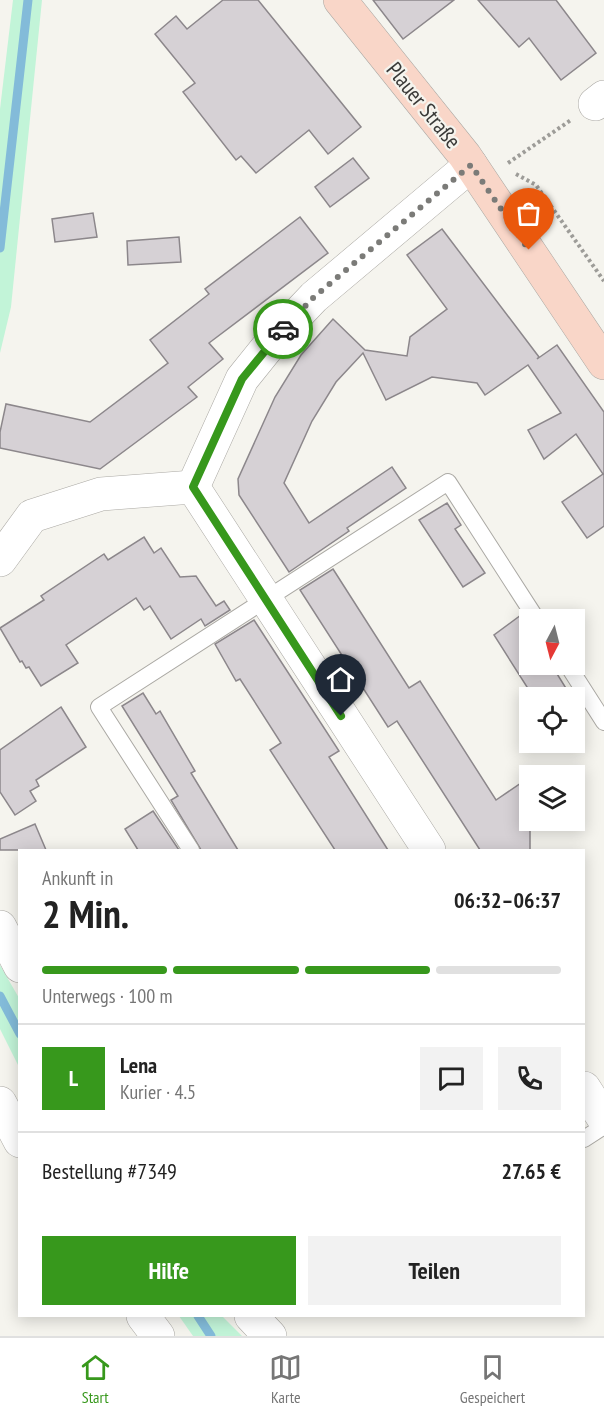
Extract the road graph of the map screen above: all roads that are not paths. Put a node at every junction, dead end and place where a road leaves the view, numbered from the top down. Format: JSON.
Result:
{"nodes":[{"id":1,"x":340,"y":0,"type":"edge"},
{"id":2,"x":487,"y":166,"type":"junction"},
{"id":3,"x":604,"y":363,"type":"edge"},
{"id":4,"x":193,"y":487,"type":"junction"},
{"id":5,"x":0,"y":560,"type":"edge"},
{"id":6,"x":266,"y":601,"type":"junction"},
{"id":7,"x":530,"y":609,"type":"edge"},
{"id":8,"x":574,"y":675,"type":"edge"},
{"id":9,"x":604,"y":722,"type":"edge"},
{"id":10,"x":190,"y":849,"type":"edge"},
{"id":11,"x":428,"y":849,"type":"edge"},
{"id":12,"x":0,"y":927,"type":"edge"},
{"id":13,"x":18,"y":962,"type":"edge"},
{"id":14,"x":585,"y":1090,"type":"edge"},
{"id":15,"x":0,"y":1103,"type":"edge"},
{"id":16,"x":604,"y":1119,"type":"edge"},
{"id":17,"x":604,"y":1126,"type":"edge"},
{"id":18,"x":18,"y":1137,"type":"edge"},
{"id":19,"x":585,"y":1138,"type":"edge"},
{"id":20,"x":143,"y":1317,"type":"edge"},
{"id":21,"x":252,"y":1317,"type":"edge"},
{"id":22,"x":158,"y":1336,"type":"edge"},
{"id":23,"x":270,"y":1336,"type":"edge"}],
"edges":[{"from":1,"to":2,"type":"main road","name":"Plauer Straße"},
{"from":2,"to":3,"type":"main road","name":"Plauer Straße"},
{"from":2,"to":4,"type":"street"},
{"from":4,"to":5,"type":"street"},
{"from":4,"to":6,"type":"street"},
{"from":6,"to":7,"type":"lane"},
{"from":6,"to":10,"type":"lane"},
{"from":6,"to":11,"type":"street"},
{"from":8,"to":9,"type":"lane"},
{"from":12,"to":13,"type":"street"},
{"from":14,"to":16,"type":"street"},
{"from":15,"to":18,"type":"street"},
{"from":17,"to":19,"type":"lane"},
{"from":20,"to":22,"type":"street"},
{"from":21,"to":23,"type":"street"}]}
